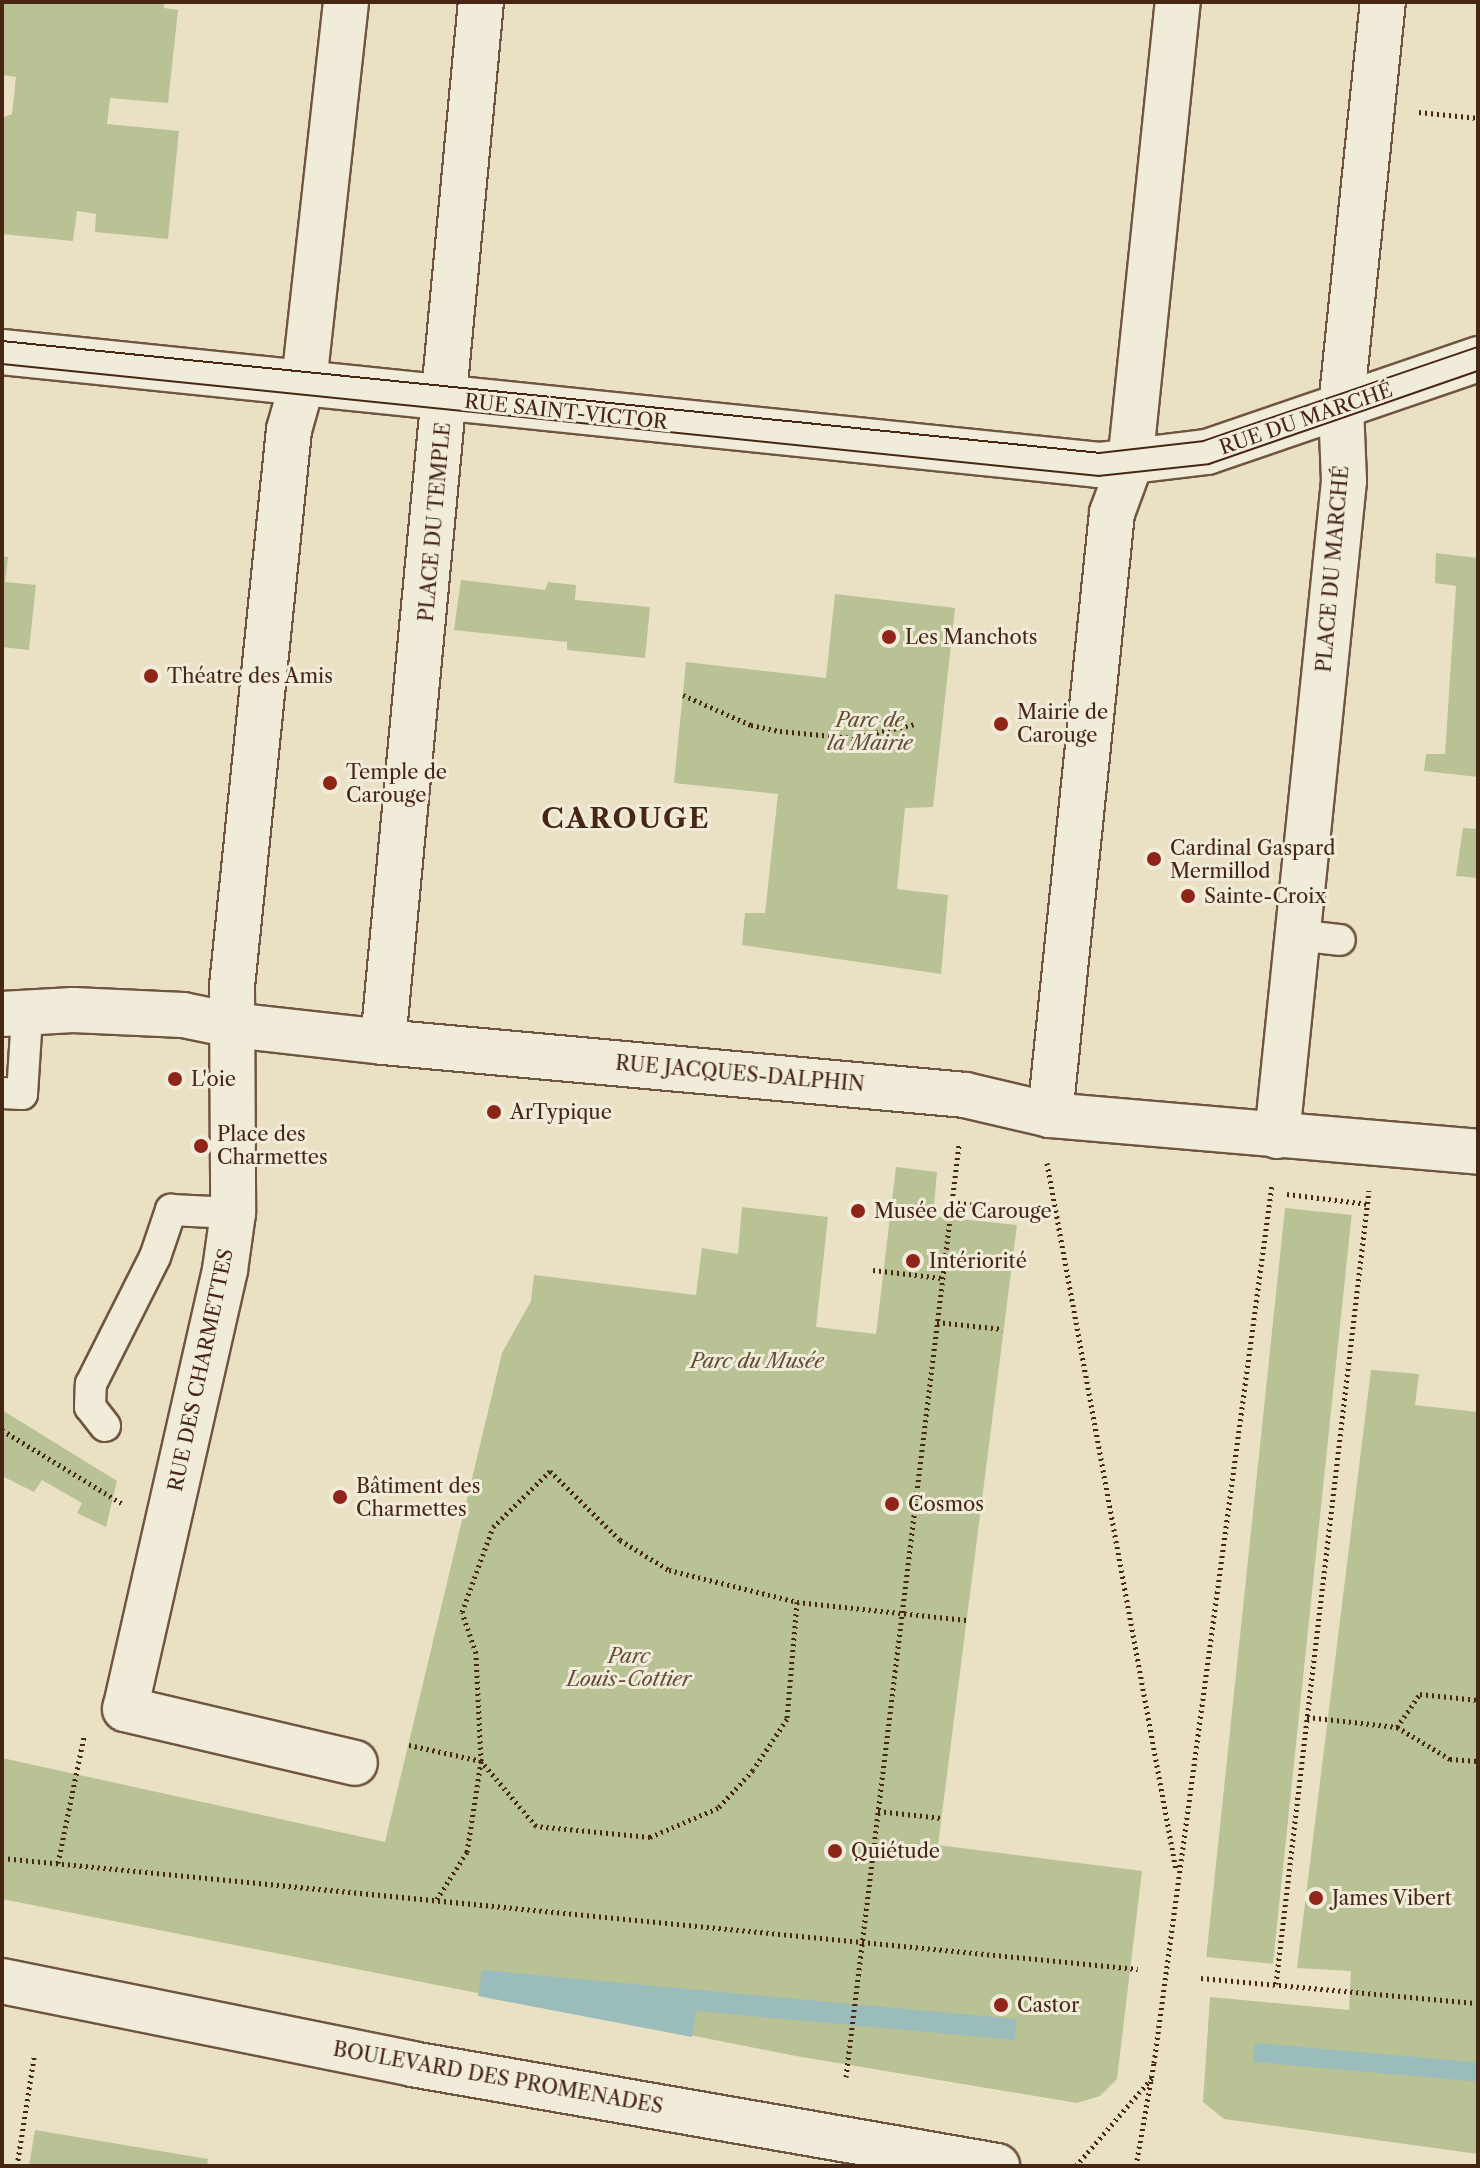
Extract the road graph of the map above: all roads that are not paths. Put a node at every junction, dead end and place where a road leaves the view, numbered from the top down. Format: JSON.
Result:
{"nodes":[{"id":1,"x":346,"y":2,"type":"edge"},
{"id":2,"x":481,"y":2,"type":"edge"},
{"id":3,"x":1178,"y":2,"type":"edge"},
{"id":4,"x":1383,"y":2,"type":"edge"},
{"id":5,"x":2,"y":352,"type":"edge"},
{"id":6,"x":1478,"y":359,"type":"edge"},
{"id":7,"x":303,"y":384,"type":"junction"},
{"id":8,"x":447,"y":399,"type":"junction"},
{"id":9,"x":1341,"y":407,"type":"junction"},
{"id":10,"x":1130,"y":464,"type":"junction"},
{"id":11,"x":1296,"y":935,"type":"junction"},
{"id":12,"x":1340,"y":940,"type":"dead end"},
{"id":13,"x":14,"y":1015,"type":"edge"},
{"id":14,"x":232,"y":1025,"type":"junction"},
{"id":15,"x":383,"y":1042,"type":"junction"},
{"id":16,"x":2,"y":1093,"type":"edge"},
{"id":17,"x":1048,"y":1134,"type":"junction"},
{"id":18,"x":1478,"y":1152,"type":"edge"},
{"id":19,"x":1275,"y":1156,"type":"junction"},
{"id":20,"x":233,"y":1213,"type":"junction"},
{"id":21,"x":105,"y":1426,"type":"dead end"},
{"id":22,"x":355,"y":1763,"type":"dead end"},
{"id":23,"x":2,"y":1981,"type":"edge"},
{"id":24,"x":997,"y":2166,"type":"edge"}],
"edges":[{"from":1,"to":7,"type":"street"},
{"from":2,"to":8,"type":"street","name":"PLACE DU TEMPLE"},
{"from":3,"to":10,"type":"street"},
{"from":4,"to":9,"type":"street","name":"PLACE DU MARCHÉ"},
{"from":5,"to":7,"type":"street","name":"RUE SAINT-VICTOR"},
{"from":6,"to":9,"type":"street","name":"RUE DU MARCHÉ"},
{"from":7,"to":8,"type":"street","name":"RUE SAINT-VICTOR"},
{"from":7,"to":14,"type":"street"},
{"from":8,"to":10,"type":"street","name":"RUE SAINT-VICTOR"},
{"from":8,"to":15,"type":"street","name":"PLACE DU TEMPLE"},
{"from":9,"to":10,"type":"street","name":"RUE DU MARCHÉ"},
{"from":9,"to":11,"type":"street","name":"PLACE DU MARCHÉ"},
{"from":10,"to":17,"type":"street"},
{"from":11,"to":12,"type":"lane"},
{"from":11,"to":19,"type":"street","name":"PLACE DU MARCHÉ"},
{"from":13,"to":14,"type":"street","name":"RUE JACQUES-DALPHIN"},
{"from":13,"to":16,"type":"lane"},
{"from":14,"to":15,"type":"street","name":"RUE JACQUES-DALPHIN"},
{"from":14,"to":20,"type":"street","name":"RUE DES CHARMETTES"},
{"from":15,"to":17,"type":"street","name":"RUE JACQUES-DALPHIN"},
{"from":17,"to":19,"type":"street","name":"RUE JACQUES-DALPHIN"},
{"from":18,"to":19,"type":"street","name":"RUE JACQUES-DALPHIN"},
{"from":20,"to":21,"type":"lane"},
{"from":20,"to":22,"type":"street","name":"RUE DES CHARMETTES"},
{"from":23,"to":24,"type":"street","name":"BOULEVARD DES PROMENADES"}]}
